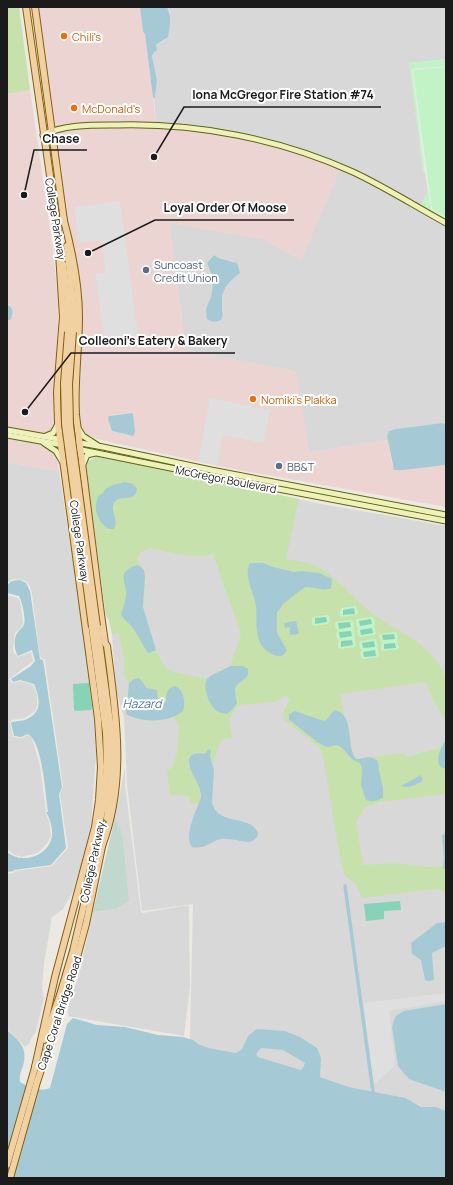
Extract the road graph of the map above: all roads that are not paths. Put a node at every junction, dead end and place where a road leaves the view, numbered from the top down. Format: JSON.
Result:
{"nodes":[{"id":1,"x":26,"y":7,"type":"edge"},
{"id":2,"x":35,"y":7,"type":"edge"},
{"id":3,"x":52,"y":130,"type":"junction"},
{"id":4,"x":43,"y":131,"type":"junction"},
{"id":5,"x":63,"y":217,"type":"junction"},
{"id":6,"x":57,"y":221,"type":"junction"},
{"id":7,"x":446,"y":223,"type":"edge"},
{"id":8,"x":70,"y":332,"type":"junction"},
{"id":9,"x":58,"y":420,"type":"junction"},
{"id":10,"x":76,"y":421,"type":"junction"},
{"id":11,"x":7,"y":430,"type":"edge"},
{"id":12,"x":7,"y":434,"type":"edge"},
{"id":13,"x":45,"y":436,"type":"junction"},
{"id":14,"x":37,"y":441,"type":"junction"},
{"id":15,"x":70,"y":444,"type":"junction"},
{"id":16,"x":103,"y":447,"type":"junction"},
{"id":17,"x":97,"y":452,"type":"junction"},
{"id":18,"x":82,"y":469,"type":"junction"},
{"id":19,"x":65,"y":471,"type":"junction"},
{"id":20,"x":446,"y":515,"type":"edge"},
{"id":21,"x":446,"y":521,"type":"edge"},
{"id":22,"x":91,"y":540,"type":"junction"},
{"id":23,"x":74,"y":542,"type":"junction"},
{"id":24,"x":88,"y":548,"type":"junction"},
{"id":25,"x":80,"y":549,"type":"junction"},
{"id":26,"x":93,"y":555,"type":"junction"},
{"id":27,"x":76,"y":557,"type":"junction"},
{"id":28,"x":95,"y":627,"type":"junction"},
{"id":29,"x":102,"y":846,"type":"junction"},
{"id":30,"x":95,"y":851,"type":"junction"},
{"id":31,"x":63,"y":948,"type":"junction"},
{"id":32,"x":35,"y":1067,"type":"junction"},
{"id":33,"x":7,"y":1165,"type":"edge"},
{"id":34,"x":10,"y":1178,"type":"edge"}],
"edges":[{"from":1,"to":4,"type":"main road","name":"College Parkway"},
{"from":2,"to":3,"type":"main road","name":"College Parkway"},
{"from":3,"to":4,"type":"main road"},
{"from":3,"to":5,"type":"main road","name":"College Parkway"},
{"from":3,"to":7,"type":"main road"},
{"from":4,"to":6,"type":"main road","name":"College Parkway"},
{"from":5,"to":8,"type":"main road","name":"College Parkway"},
{"from":5,"to":10,"type":"main road"},
{"from":6,"to":8,"type":"main road","name":"College Parkway"},
{"from":6,"to":9,"type":"main road"},
{"from":8,"to":28,"type":"main road","name":"College Parkway","bridge":true},
{"from":9,"to":10,"type":"main road"},
{"from":9,"to":13,"type":"main road"},
{"from":9,"to":15,"type":"main road"},
{"from":10,"to":15,"type":"main road"},
{"from":10,"to":16,"type":"main road"},
{"from":11,"to":13,"type":"main road","name":"McGregor Boulevard"},
{"from":12,"to":14,"type":"main road","name":"McGregor Boulevard"},
{"from":13,"to":15,"type":"main road","name":"McGregor Boulevard"},
{"from":14,"to":15,"type":"main road","name":"McGregor Boulevard"},
{"from":14,"to":19,"type":"main road"},
{"from":15,"to":16,"type":"main road","name":"McGregor Boulevard"},
{"from":15,"to":17,"type":"main road","name":"McGregor Boulevard"},
{"from":15,"to":18,"type":"main road"},
{"from":15,"to":19,"type":"main road"},
{"from":16,"to":20,"type":"main road","name":"McGregor Boulevard"},
{"from":17,"to":18,"type":"main road"},
{"from":17,"to":21,"type":"main road","name":"McGregor Boulevard"},
{"from":18,"to":19,"type":"main road"},
{"from":18,"to":22,"type":"main road"},
{"from":19,"to":23,"type":"main road"},
{"from":22,"to":24,"type":"main road"},
{"from":22,"to":26,"type":"main road"},
{"from":23,"to":25,"type":"main road"},
{"from":23,"to":27,"type":"main road"},
{"from":24,"to":25,"type":"main road"},
{"from":24,"to":26,"type":"main road"},
{"from":25,"to":27,"type":"main road"},
{"from":26,"to":29,"type":"main road"},
{"from":27,"to":31,"type":"main road"},
{"from":28,"to":29,"type":"main road","name":"College Parkway"},
{"from":28,"to":30,"type":"main road","name":"College Parkway"},
{"from":29,"to":34,"type":"main road","name":"Cape Coral Bridge Road"},
{"from":30,"to":31,"type":"main road"},
{"from":30,"to":32,"type":"main road","name":"College Parkway"},
{"from":31,"to":32,"type":"main road"},
{"from":32,"to":33,"type":"main road","name":"Cape Coral Bridge Road"}]}
